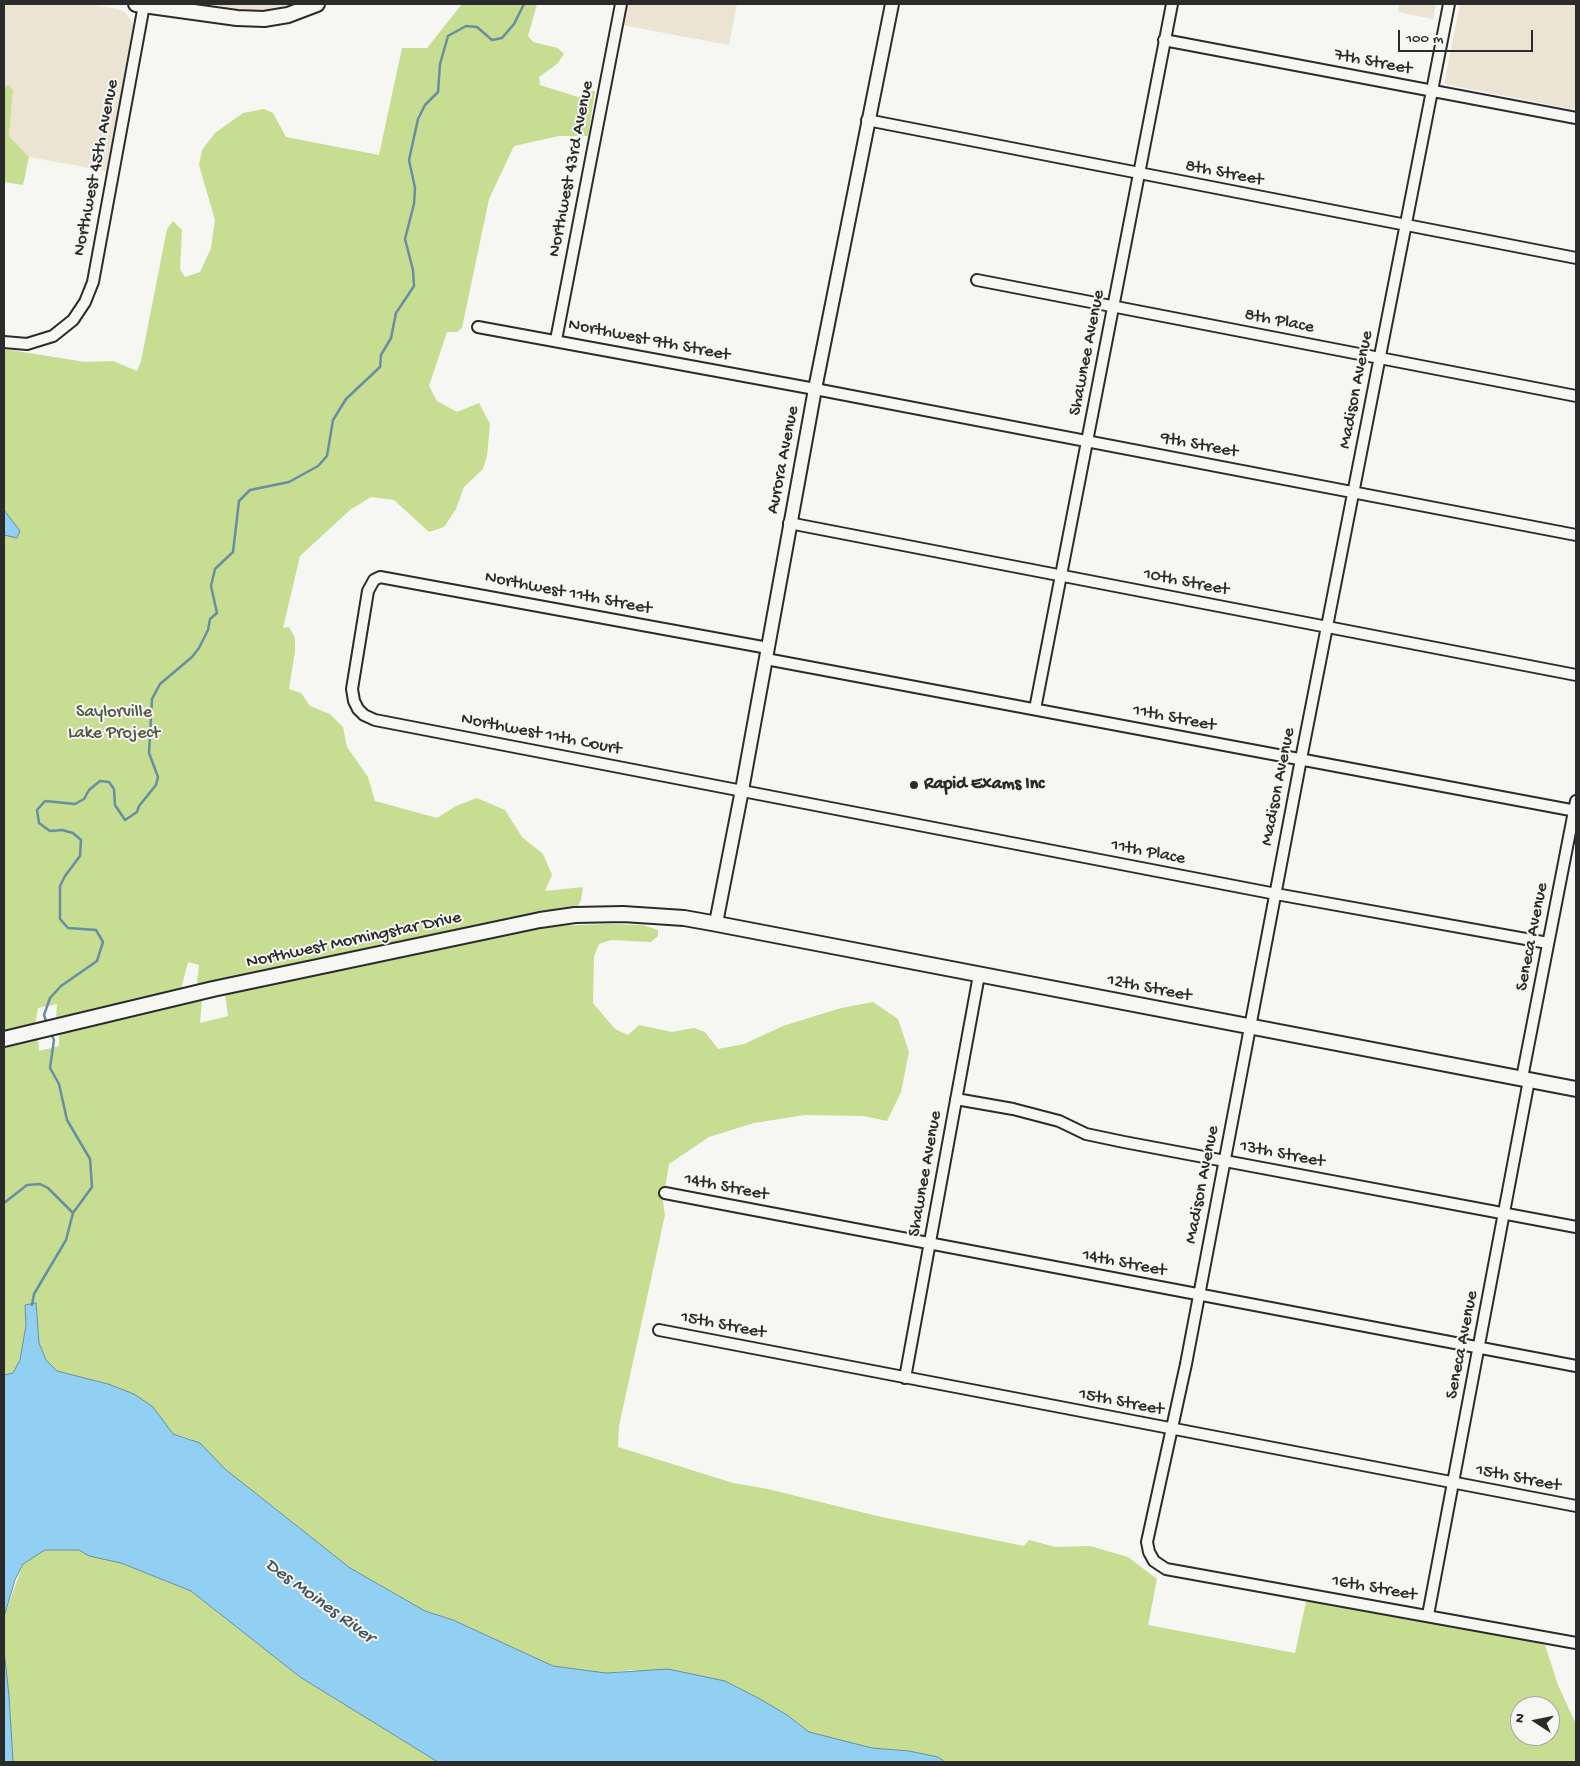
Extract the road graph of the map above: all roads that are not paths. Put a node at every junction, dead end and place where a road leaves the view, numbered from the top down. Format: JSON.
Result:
{"nodes":[{"id":1,"x":140,"y":4,"type":"edge"},
{"id":2,"x":317,"y":4,"type":"edge"},
{"id":3,"x":621,"y":4,"type":"edge"},
{"id":4,"x":892,"y":4,"type":"edge"},
{"id":5,"x":1172,"y":4,"type":"edge"},
{"id":6,"x":1450,"y":4,"type":"edge"},
{"id":7,"x":1164,"y":40,"type":"junction"},
{"id":8,"x":1432,"y":91,"type":"junction"},
{"id":9,"x":1576,"y":118,"type":"edge"},
{"id":10,"x":867,"y":120,"type":"junction"},
{"id":11,"x":1138,"y":174,"type":"junction"},
{"id":12,"x":1406,"y":224,"type":"junction"},
{"id":13,"x":1576,"y":258,"type":"edge"},
{"id":14,"x":976,"y":280,"type":"dead end"},
{"id":15,"x":1113,"y":308,"type":"junction"},
{"id":16,"x":478,"y":327,"type":"dead end"},
{"id":17,"x":556,"y":340,"type":"junction"},
{"id":18,"x":4,"y":342,"type":"edge"},
{"id":19,"x":1380,"y":358,"type":"junction"},
{"id":20,"x":815,"y":388,"type":"junction"},
{"id":21,"x":1576,"y":396,"type":"edge"},
{"id":22,"x":1087,"y":441,"type":"junction"},
{"id":23,"x":1354,"y":492,"type":"junction"},
{"id":24,"x":790,"y":523,"type":"junction"},
{"id":25,"x":1576,"y":535,"type":"edge"},
{"id":26,"x":1061,"y":575,"type":"junction"},
{"id":27,"x":1327,"y":627,"type":"junction"},
{"id":28,"x":767,"y":654,"type":"junction"},
{"id":29,"x":1576,"y":675,"type":"edge"},
{"id":30,"x":352,"y":689,"type":"joint"},
{"id":31,"x":1035,"y":709,"type":"junction"},
{"id":32,"x":1301,"y":759,"type":"junction"},
{"id":33,"x":742,"y":790,"type":"junction"},
{"id":34,"x":1576,"y":807,"type":"edge"},
{"id":35,"x":1276,"y":894,"type":"junction"},
{"id":36,"x":716,"y":923,"type":"junction"},
{"id":37,"x":1548,"y":943,"type":"junction"},
{"id":38,"x":978,"y":975,"type":"junction"},
{"id":39,"x":1250,"y":1028,"type":"junction"},
{"id":40,"x":4,"y":1039,"type":"edge"},
{"id":41,"x":1526,"y":1079,"type":"junction"},
{"id":42,"x":1576,"y":1089,"type":"edge"},
{"id":43,"x":956,"y":1099,"type":"junction"},
{"id":44,"x":1224,"y":1161,"type":"junction"},
{"id":45,"x":665,"y":1193,"type":"dead end"},
{"id":46,"x":1504,"y":1213,"type":"junction"},
{"id":47,"x":1576,"y":1227,"type":"edge"},
{"id":48,"x":930,"y":1243,"type":"junction"},
{"id":49,"x":1199,"y":1295,"type":"junction"},
{"id":50,"x":659,"y":1330,"type":"dead end"},
{"id":51,"x":1479,"y":1347,"type":"junction"},
{"id":52,"x":1576,"y":1366,"type":"edge"},
{"id":53,"x":905,"y":1378,"type":"junction"},
{"id":54,"x":1172,"y":1429,"type":"junction"},
{"id":55,"x":1453,"y":1483,"type":"junction"},
{"id":56,"x":1576,"y":1506,"type":"edge"},
{"id":57,"x":1166,"y":1569,"type":"joint"},
{"id":58,"x":1428,"y":1615,"type":"junction"},
{"id":59,"x":1576,"y":1644,"type":"edge"}],
"edges":[{"from":1,"to":2,"type":"main road"},
{"from":1,"to":18,"type":"street","name":"Northwest 45th Avenue"},
{"from":3,"to":17,"type":"street","name":"Northwest 43rd Avenue"},
{"from":4,"to":10,"type":"street","name":"Aurora Avenue"},
{"from":5,"to":7,"type":"street","name":"Shawnee Avenue"},
{"from":6,"to":8,"type":"street","name":"Madison Avenue"},
{"from":7,"to":8,"type":"street","name":"7th Street"},
{"from":7,"to":11,"type":"street","name":"Shawnee Avenue"},
{"from":8,"to":9,"type":"street","name":"7th Street"},
{"from":8,"to":12,"type":"street","name":"Madison Avenue"},
{"from":10,"to":11,"type":"street","name":"8th Street"},
{"from":10,"to":20,"type":"street","name":"Aurora Avenue"},
{"from":11,"to":12,"type":"street","name":"8th Street"},
{"from":11,"to":15,"type":"street","name":"Shawnee Avenue"},
{"from":12,"to":13,"type":"street","name":"8th Street"},
{"from":12,"to":19,"type":"street","name":"Madison Avenue"},
{"from":14,"to":15,"type":"street","name":"8th Place"},
{"from":15,"to":19,"type":"street","name":"8th Place"},
{"from":15,"to":22,"type":"street","name":"Shawnee Avenue"},
{"from":16,"to":17,"type":"street","name":"Northwest 9th Street"},
{"from":17,"to":20,"type":"street","name":"Northwest 9th Street"},
{"from":19,"to":21,"type":"street","name":"8th Place"},
{"from":19,"to":23,"type":"street","name":"Madison Avenue"},
{"from":20,"to":22,"type":"street","name":"9th Street"},
{"from":20,"to":24,"type":"street","name":"Aurora Avenue"},
{"from":22,"to":23,"type":"street","name":"9th Street"},
{"from":22,"to":26,"type":"street","name":"Shawnee Avenue"},
{"from":23,"to":25,"type":"street","name":"9th Street"},
{"from":23,"to":27,"type":"street","name":"Madison Avenue"},
{"from":24,"to":26,"type":"street","name":"10th Street"},
{"from":24,"to":28,"type":"street","name":"Aurora Avenue"},
{"from":26,"to":27,"type":"street","name":"10th Street"},
{"from":26,"to":31,"type":"street","name":"Shawnee Avenue"},
{"from":27,"to":29,"type":"street","name":"10th Street"},
{"from":27,"to":32,"type":"street","name":"Madison Avenue"},
{"from":28,"to":30,"type":"street","name":"Northwest 11th Street"},
{"from":28,"to":31,"type":"street","name":"11th Street"},
{"from":28,"to":33,"type":"street","name":"Aurora Avenue"},
{"from":30,"to":33,"type":"street","name":"Northwest 11th Court"},
{"from":31,"to":32,"type":"street","name":"11th Street"},
{"from":32,"to":34,"type":"street","name":"11th Street"},
{"from":32,"to":35,"type":"street","name":"Madison Avenue"},
{"from":33,"to":35,"type":"street","name":"11th Place"},
{"from":33,"to":36,"type":"street","name":"Aurora Avenue"},
{"from":34,"to":37,"type":"street","name":"Seneca Avenue"},
{"from":35,"to":37,"type":"street","name":"11th Place"},
{"from":35,"to":39,"type":"street","name":"Madison Avenue"},
{"from":36,"to":38,"type":"main road","name":"12th Street"},
{"from":36,"to":40,"type":"main road","name":"Northwest Morningstar Drive"},
{"from":37,"to":41,"type":"street","name":"Seneca Avenue"},
{"from":38,"to":39,"type":"main road","name":"12th Street"},
{"from":38,"to":43,"type":"street","name":"Shawnee Avenue"},
{"from":39,"to":41,"type":"main road","name":"12th Street"},
{"from":39,"to":44,"type":"street","name":"Madison Avenue"},
{"from":41,"to":42,"type":"main road","name":"12th Street"},
{"from":41,"to":46,"type":"street","name":"Seneca Avenue"},
{"from":43,"to":44,"type":"street","name":"13th Street"},
{"from":43,"to":48,"type":"street","name":"Shawnee Avenue"},
{"from":44,"to":46,"type":"street","name":"13th Street"},
{"from":44,"to":49,"type":"street","name":"Madison Avenue"},
{"from":45,"to":48,"type":"street","name":"14th Street"},
{"from":46,"to":47,"type":"street","name":"13th Street"},
{"from":46,"to":51,"type":"street","name":"Seneca Avenue"},
{"from":48,"to":49,"type":"street","name":"14th Street"},
{"from":48,"to":53,"type":"street","name":"Shawnee Avenue"},
{"from":49,"to":51,"type":"street","name":"14th Street"},
{"from":49,"to":54,"type":"street","name":"Madison Avenue"},
{"from":50,"to":53,"type":"street","name":"15th Street"},
{"from":51,"to":52,"type":"street","name":"14th Street"},
{"from":51,"to":55,"type":"street","name":"Seneca Avenue"},
{"from":53,"to":54,"type":"street","name":"15th Street"},
{"from":54,"to":55,"type":"street","name":"15th Street"},
{"from":54,"to":57,"type":"street","name":"Madison Avenue"},
{"from":55,"to":56,"type":"street","name":"15th Street"},
{"from":55,"to":58,"type":"street","name":"Seneca Avenue"},
{"from":57,"to":58,"type":"street","name":"16th Street"},
{"from":58,"to":59,"type":"street","name":"16th Street"}]}
